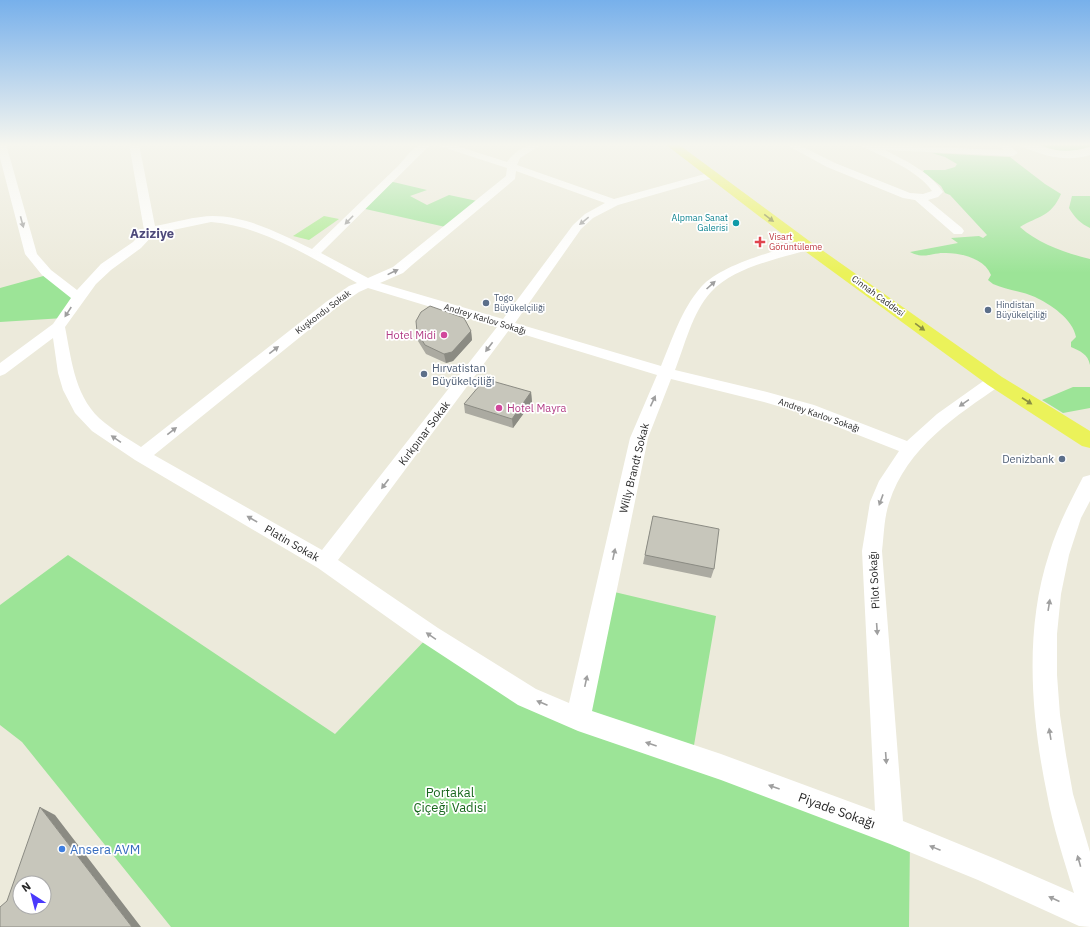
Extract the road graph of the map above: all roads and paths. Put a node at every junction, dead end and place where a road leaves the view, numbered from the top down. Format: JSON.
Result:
{"nodes":[{"id":1,"x":13,"y":187,"type":"edge"},
{"id":2,"x":143,"y":187,"type":"edge"},
{"id":3,"x":382,"y":187,"type":"edge"},
{"id":4,"x":499,"y":187,"type":"edge"},
{"id":5,"x":570,"y":187,"type":"edge"},
{"id":6,"x":669,"y":187,"type":"edge"},
{"id":7,"x":728,"y":187,"type":"edge"},
{"id":8,"x":885,"y":187,"type":"edge"},
{"id":9,"x":934,"y":187,"type":"edge"},
{"id":10,"x":919,"y":198,"type":"junction"},
{"id":11,"x":614,"y":203,"type":"junction"},
{"id":12,"x":150,"y":231,"type":"junction"},
{"id":13,"x":958,"y":231,"type":"dead end"},
{"id":14,"x":807,"y":246,"type":"junction"},
{"id":15,"x":314,"y":254,"type":"junction"},
{"id":16,"x":367,"y":283,"type":"junction"},
{"id":17,"x":78,"y":297,"type":"junction"},
{"id":18,"x":505,"y":326,"type":"junction"},
{"id":19,"x":58,"y":328,"type":"junction"},
{"id":20,"x":0,"y":371,"type":"edge"},
{"id":21,"x":666,"y":373,"type":"junction"},
{"id":22,"x":996,"y":381,"type":"junction"},
{"id":23,"x":1090,"y":441,"type":"edge"},
{"id":24,"x":909,"y":448,"type":"junction"},
{"id":25,"x":141,"y":456,"type":"junction"},
{"id":26,"x":1090,"y":482,"type":"edge"},
{"id":27,"x":325,"y":562,"type":"junction"},
{"id":28,"x":578,"y":719,"type":"junction"},
{"id":29,"x":890,"y":830,"type":"junction"},
{"id":30,"x":1090,"y":898,"type":"edge"},
{"id":31,"x":1090,"y":915,"type":"edge"}],
"edges":[{"from":1,"to":17,"type":"street","one_way":true},
{"from":2,"to":12,"type":"street"},
{"from":3,"to":15,"type":"street","one_way":true},
{"from":16,"to":4,"type":"street","name":"Kuşkondu Sokak","one_way":true},
{"from":5,"to":11,"type":"street"},
{"from":6,"to":11,"type":"street","name":"Kırkpınar Sokak"},
{"from":7,"to":14,"type":"main road","name":"Cinnah Caddesi","one_way":true},
{"from":8,"to":10,"type":"street"},
{"from":9,"to":10,"type":"street"},
{"from":10,"to":13,"type":"street"},
{"from":11,"to":18,"type":"street","name":"Kırkpınar Sokak","one_way":true},
{"from":12,"to":15,"type":"street","name":"Andrey Karlov Sokağı"},
{"from":12,"to":17,"type":"street"},
{"from":21,"to":14,"type":"street","name":"Willy Brandt Sokak","one_way":true},
{"from":14,"to":22,"type":"main road","name":"Cinnah Caddesi","one_way":true},
{"from":15,"to":16,"type":"street","name":"Andrey Karlov Sokağı"},
{"from":16,"to":18,"type":"street","name":"Andrey Karlov Sokağı"},
{"from":25,"to":16,"type":"street","name":"Kuşkondu Sokak","one_way":true},
{"from":17,"to":19,"type":"street","one_way":true},
{"from":18,"to":21,"type":"street","name":"Andrey Karlov Sokağı"},
{"from":18,"to":27,"type":"street","name":"Kırkpınar Sokak","one_way":true},
{"from":19,"to":20,"type":"street"},
{"from":25,"to":19,"type":"street","name":"Platin Sokak","one_way":true},
{"from":21,"to":24,"type":"street","name":"Andrey Karlov Sokağı"},
{"from":28,"to":21,"type":"street","name":"Willy Brandt Sokak","one_way":true},
{"from":22,"to":23,"type":"main road","name":"Cinnah Caddesi","one_way":true},
{"from":22,"to":24,"type":"street","name":"Pilot Sokağı","one_way":true},
{"from":24,"to":29,"type":"street","name":"Pilot Sokağı","one_way":true},
{"from":27,"to":25,"type":"street","name":"Platin Sokak","one_way":true},
{"from":30,"to":26,"type":"street","one_way":true},
{"from":28,"to":27,"type":"street","name":"Platin Sokak","one_way":true},
{"from":29,"to":28,"type":"street","name":"Piyade Sokağı","one_way":true},
{"from":31,"to":29,"type":"street","name":"Piyade Sokağı","one_way":true}]}
